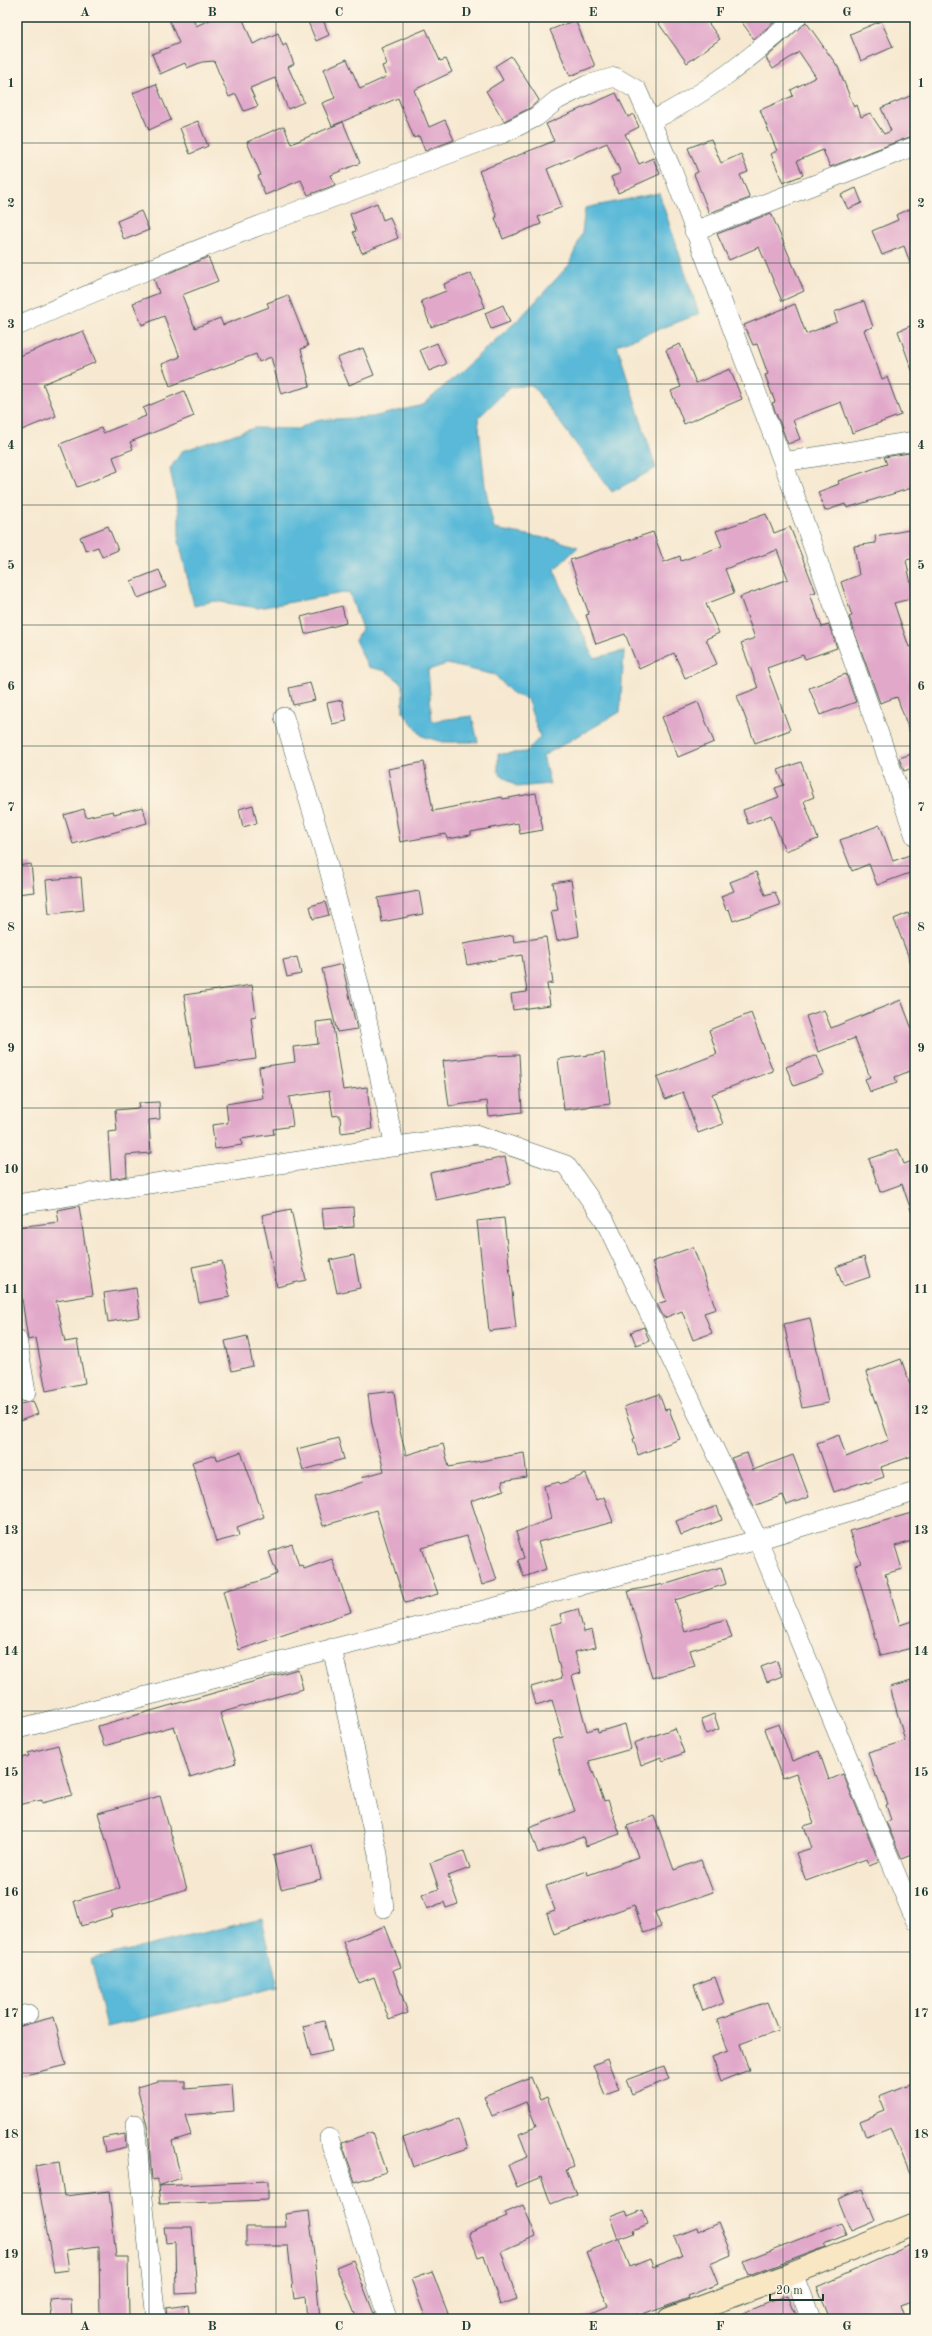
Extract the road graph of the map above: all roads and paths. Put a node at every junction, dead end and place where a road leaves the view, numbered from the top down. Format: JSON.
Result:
{"nodes":[{"id":1,"x":797,"y":17,"type":"edge"},
{"id":2,"x":651,"y":121,"type":"junction"},
{"id":3,"x":915,"y":146,"type":"edge"},
{"id":4,"x":694,"y":231,"type":"junction"},
{"id":5,"x":17,"y":326,"type":"edge"},
{"id":6,"x":915,"y":441,"type":"edge"},
{"id":7,"x":783,"y":462,"type":"junction"},
{"id":8,"x":284,"y":717,"type":"dead end"},
{"id":9,"x":915,"y":836,"type":"edge"},
{"id":10,"x":395,"y":1147,"type":"junction"},
{"id":11,"x":17,"y":1204,"type":"edge"},
{"id":12,"x":17,"y":1339,"type":"edge"},
{"id":13,"x":26,"y":1392,"type":"dead end"},
{"id":14,"x":915,"y":1492,"type":"edge"},
{"id":15,"x":758,"y":1540,"type":"junction"},
{"id":16,"x":332,"y":1648,"type":"junction"},
{"id":17,"x":17,"y":1729,"type":"edge"},
{"id":18,"x":384,"y":1908,"type":"dead end"},
{"id":19,"x":915,"y":1920,"type":"edge"},
{"id":20,"x":135,"y":2124,"type":"dead end"},
{"id":21,"x":329,"y":2138,"type":"dead end"},
{"id":22,"x":915,"y":2224,"type":"edge"},
{"id":23,"x":794,"y":2273,"type":"junction"},
{"id":24,"x":156,"y":2319,"type":"edge"},
{"id":25,"x":388,"y":2319,"type":"edge"},
{"id":26,"x":669,"y":2319,"type":"edge"},
{"id":27,"x":811,"y":2319,"type":"edge"}],
"edges":[{"from":1,"to":2,"type":"street"},
{"from":2,"to":4,"type":"street"},
{"from":2,"to":5,"type":"street"},
{"from":3,"to":4,"type":"street"},
{"from":4,"to":7,"type":"street"},
{"from":6,"to":7,"type":"street"},
{"from":7,"to":9,"type":"street"},
{"from":8,"to":10,"type":"street"},
{"from":10,"to":11,"type":"street"},
{"from":10,"to":15,"type":"street"},
{"from":12,"to":13,"type":"street"},
{"from":14,"to":15,"type":"street"},
{"from":15,"to":16,"type":"street"},
{"from":15,"to":19,"type":"street"},
{"from":16,"to":17,"type":"street"},
{"from":16,"to":18,"type":"street"},
{"from":20,"to":24,"type":"street"},
{"from":21,"to":25,"type":"street"},
{"from":22,"to":23,"type":"main road"},
{"from":23,"to":26,"type":"main road"},
{"from":23,"to":27,"type":"street"}]}
